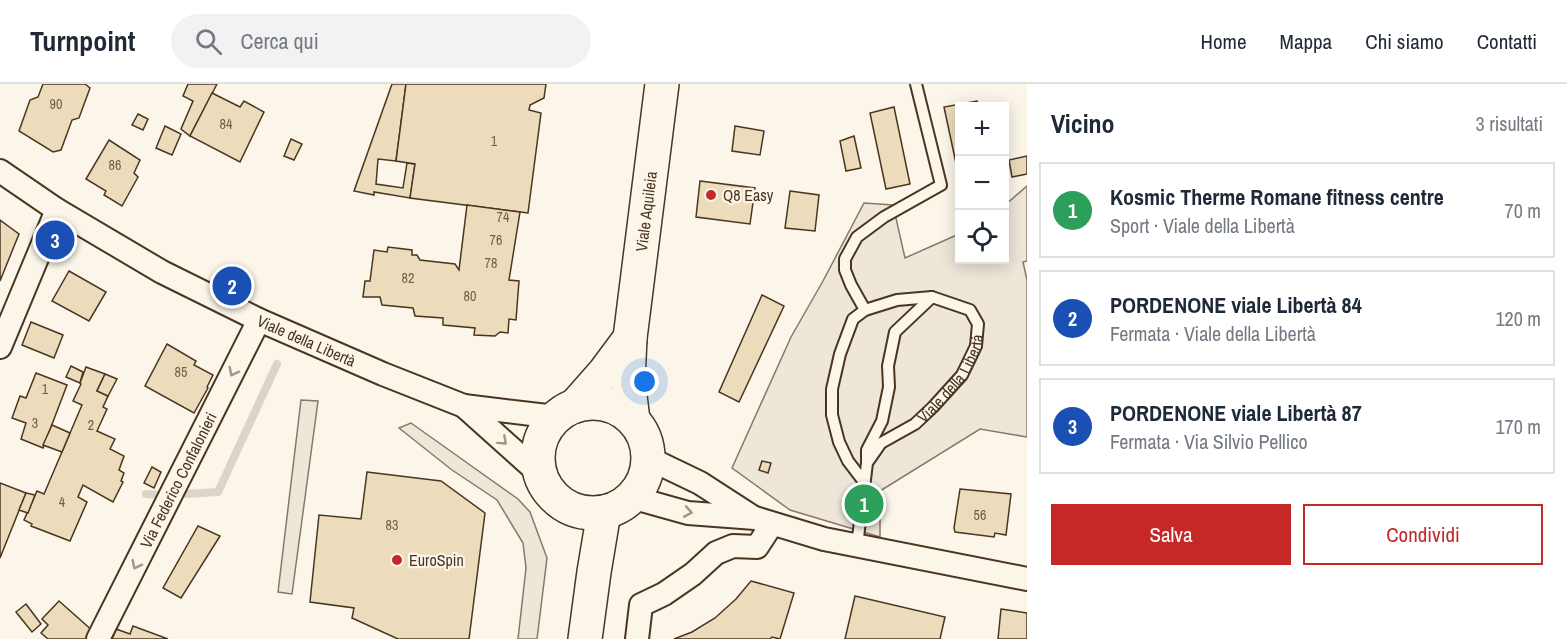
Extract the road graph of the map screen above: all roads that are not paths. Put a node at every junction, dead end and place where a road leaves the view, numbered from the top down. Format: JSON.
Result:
{"nodes":[{"id":1,"x":662,"y":84,"type":"edge"},
{"id":2,"x":916,"y":84,"type":"edge"},
{"id":3,"x":0,"y":171,"type":"edge"},
{"id":4,"x":57,"y":210,"type":"junction"},
{"id":5,"x":932,"y":297,"type":"junction"},
{"id":6,"x":865,"y":310,"type":"junction"},
{"id":7,"x":259,"y":320,"type":"junction"},
{"id":8,"x":630,"y":338,"type":"junction"},
{"id":9,"x":0,"y":347,"type":"edge"},
{"id":10,"x":464,"y":406,"type":"junction"},
{"id":11,"x":566,"y":411,"type":"junction"},
{"id":12,"x":633,"y":420,"type":"junction"},
{"id":13,"x":648,"y":458,"type":"junction"},
{"id":14,"x":867,"y":463,"type":"junction"},
{"id":15,"x":541,"y":476,"type":"junction"},
{"id":16,"x":864,"y":482,"type":"junction"},
{"id":17,"x":618,"y":505,"type":"junction"},
{"id":18,"x":569,"y":507,"type":"junction"},
{"id":19,"x":763,"y":521,"type":"junction"},
{"id":20,"x":857,"y":546,"type":"junction"},
{"id":21,"x":594,"y":572,"type":"junction"},
{"id":22,"x":1027,"y":579,"type":"edge"},
{"id":23,"x":98,"y":639,"type":"edge"},
{"id":24,"x":585,"y":639,"type":"edge"},
{"id":25,"x":637,"y":639,"type":"edge"}],
"edges":[{"from":1,"to":8,"type":"main road","name":"Viale Aquileia"},
{"from":2,"to":6,"type":"lane"},
{"from":3,"to":4,"type":"street","name":"Viale della Libertà"},
{"from":4,"to":7,"type":"street","name":"Viale della Libertà"},
{"from":4,"to":9,"type":"street"},
{"from":5,"to":6,"type":"lane","name":"Viale della Libertà"},
{"from":5,"to":14,"type":"lane","name":"Viale della Libertà"},
{"from":5,"to":14,"type":"lane","name":"Viale della Libertà"},
{"from":6,"to":16,"type":"lane"},
{"from":7,"to":10,"type":"street","name":"Viale della Libertà"},
{"from":7,"to":23,"type":"street","name":"Via Federico Confalonieri","one_way":true},
{"from":8,"to":11,"type":"main road","name":"Viale Aquileia"},
{"from":8,"to":12,"type":"main road","name":"Viale Aquileia"},
{"from":10,"to":11,"type":"street","name":"Viale della Libertà"},
{"from":10,"to":15,"type":"street","name":"Viale della Libertà","one_way":true},
{"from":11,"to":12,"type":"main road"},
{"from":11,"to":15,"type":"main road","name":"Viale Aquileia"},
{"from":12,"to":13,"type":"main road","name":"Viale Aquileia"},
{"from":13,"to":17,"type":"main road"},
{"from":13,"to":19,"type":"street"},
{"from":14,"to":16,"type":"lane","name":"Viale della Libertà"},
{"from":15,"to":18,"type":"main road"},
{"from":16,"to":20,"type":"lane","name":"Viale della Libertà"},
{"from":17,"to":18,"type":"main road"},
{"from":17,"to":19,"type":"street","one_way":true},
{"from":17,"to":21,"type":"main road"},
{"from":18,"to":21,"type":"main road"},
{"from":19,"to":20,"type":"street"},
{"from":19,"to":25,"type":"street"},
{"from":20,"to":22,"type":"street"},
{"from":21,"to":24,"type":"main road"}]}
